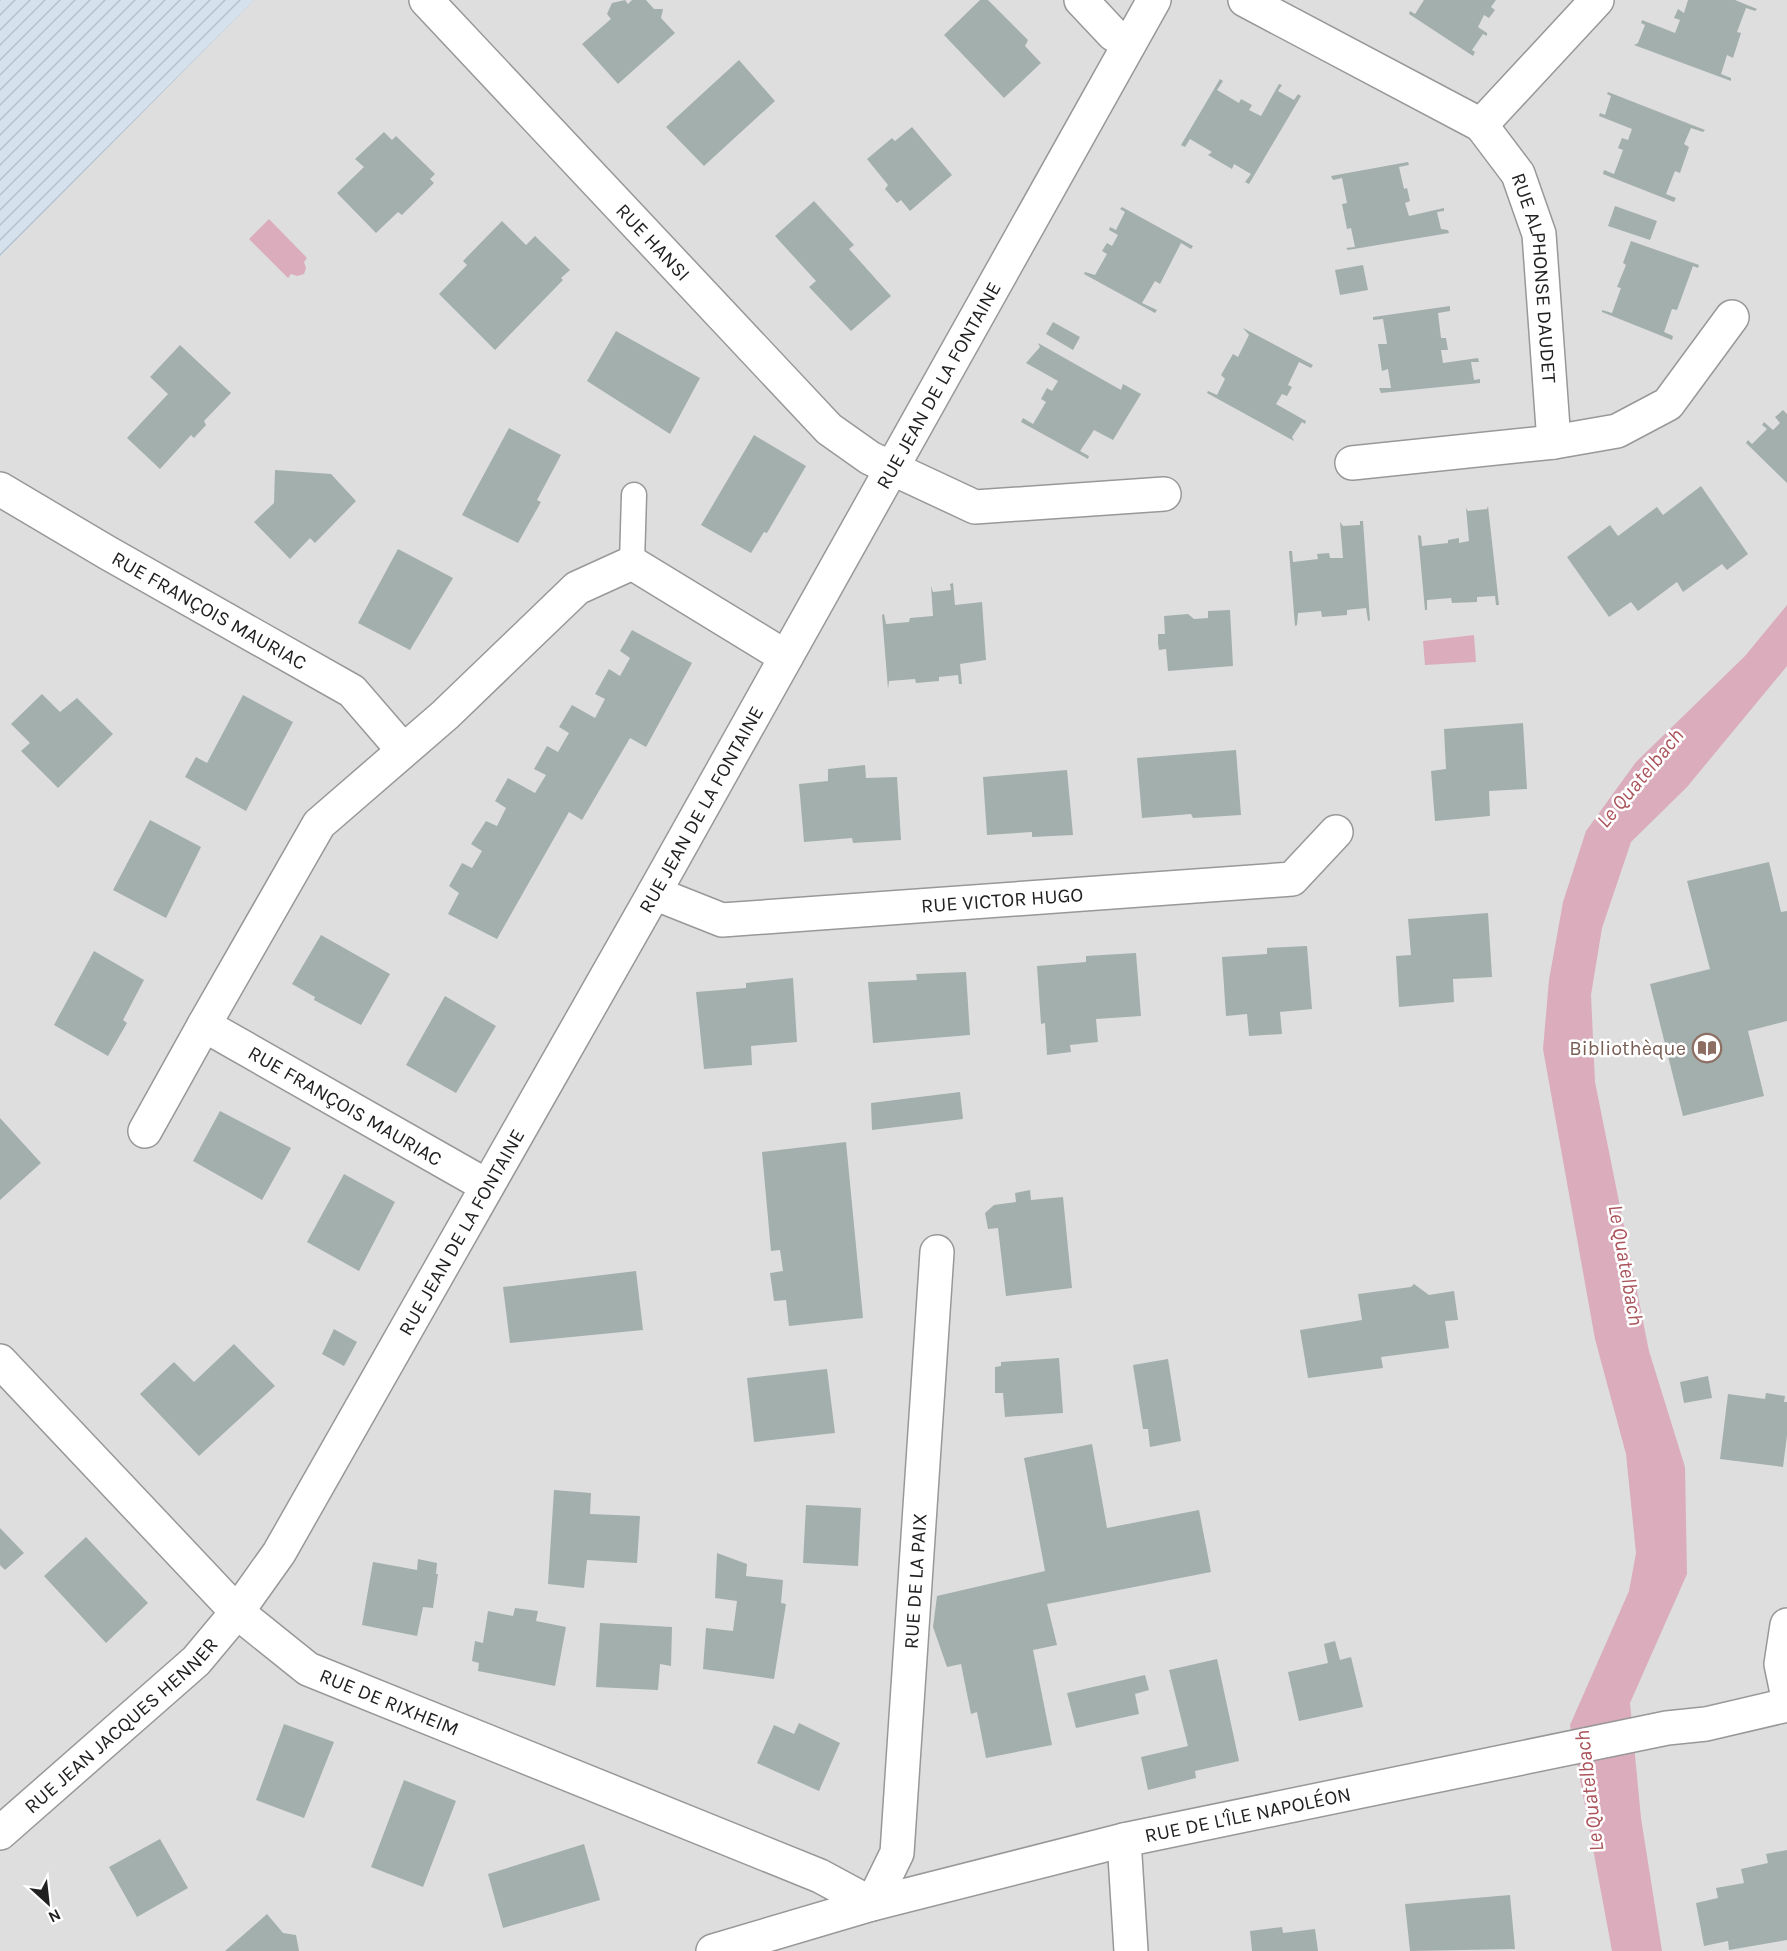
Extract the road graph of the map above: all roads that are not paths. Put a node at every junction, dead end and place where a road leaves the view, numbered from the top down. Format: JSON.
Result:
{"nodes":[{"id":1,"x":426,"y":0,"type":"edge"},
{"id":2,"x":1081,"y":0,"type":"edge"},
{"id":3,"x":1154,"y":0,"type":"edge"},
{"id":4,"x":1245,"y":0,"type":"edge"},
{"id":5,"x":1597,"y":0,"type":"edge"},
{"id":6,"x":1129,"y":44,"type":"junction"},
{"id":7,"x":1481,"y":124,"type":"junction"},
{"id":8,"x":1732,"y":317,"type":"dead end"},
{"id":9,"x":1554,"y":442,"type":"junction"},
{"id":10,"x":1352,"y":463,"type":"dead end"},
{"id":11,"x":892,"y":468,"type":"junction"},
{"id":12,"x":0,"y":489,"type":"edge"},
{"id":13,"x":1164,"y":494,"type":"dead end"},
{"id":14,"x":634,"y":495,"type":"dead end"},
{"id":15,"x":632,"y":563,"type":"junction"},
{"id":16,"x":786,"y":657,"type":"junction"},
{"id":17,"x":403,"y":750,"type":"junction"},
{"id":18,"x":1336,"y":832,"type":"dead end"},
{"id":19,"x":654,"y":893,"type":"junction"},
{"id":20,"x":204,"y":1025,"type":"junction"},
{"id":21,"x":145,"y":1131,"type":"dead end"},
{"id":22,"x":487,"y":1186,"type":"junction"},
{"id":23,"x":937,"y":1252,"type":"dead end"},
{"id":24,"x":0,"y":1361,"type":"edge"},
{"id":25,"x":237,"y":1612,"type":"junction"},
{"id":26,"x":1787,"y":1625,"type":"edge"},
{"id":27,"x":1787,"y":1694,"type":"edge"},
{"id":28,"x":1787,"y":1705,"type":"edge"},
{"id":29,"x":0,"y":1833,"type":"edge"},
{"id":30,"x":1124,"y":1840,"type":"junction"},
{"id":31,"x":872,"y":1904,"type":"junction"},
{"id":32,"x":713,"y":1951,"type":"edge"},
{"id":33,"x":1131,"y":1951,"type":"edge"}],
"edges":[{"from":1,"to":11,"type":"street","name":"RUE HANSI"},
{"from":2,"to":6,"type":"street"},
{"from":3,"to":6,"type":"street","name":"RUE JEAN DE LA FONTAINE"},
{"from":4,"to":7,"type":"street","name":"RUE ALPHONSE DAUDET"},
{"from":5,"to":7,"type":"street"},
{"from":6,"to":11,"type":"street","name":"RUE JEAN DE LA FONTAINE"},
{"from":7,"to":9,"type":"street","name":"RUE ALPHONSE DAUDET"},
{"from":8,"to":9,"type":"street"},
{"from":9,"to":10,"type":"street"},
{"from":11,"to":13,"type":"street"},
{"from":11,"to":16,"type":"street","name":"RUE JEAN DE LA FONTAINE"},
{"from":12,"to":17,"type":"street","name":"RUE FRANÇOIS MAURIAC"},
{"from":14,"to":15,"type":"lane"},
{"from":15,"to":16,"type":"street"},
{"from":15,"to":17,"type":"street"},
{"from":16,"to":19,"type":"street","name":"RUE JEAN DE LA FONTAINE"},
{"from":17,"to":20,"type":"street"},
{"from":18,"to":19,"type":"street","name":"RUE VICTOR HUGO"},
{"from":19,"to":22,"type":"street","name":"RUE JEAN DE LA FONTAINE"},
{"from":20,"to":21,"type":"street"},
{"from":20,"to":22,"type":"street","name":"RUE FRANÇOIS MAURIAC"},
{"from":22,"to":25,"type":"street","name":"RUE JEAN DE LA FONTAINE"},
{"from":23,"to":31,"type":"street","name":"RUE DE LA PAIX"},
{"from":24,"to":25,"type":"street","name":"RUE DE RIXHEIM"},
{"from":25,"to":29,"type":"street","name":"RUE JEAN JACQUES HENNER"},
{"from":25,"to":31,"type":"street","name":"RUE DE RIXHEIM"},
{"from":26,"to":27,"type":"street"},
{"from":28,"to":30,"type":"street","name":"RUE DE L'ÎLE NAPOLÉON"},
{"from":30,"to":31,"type":"street","name":"RUE DE L'ÎLE NAPOLÉON"},
{"from":30,"to":33,"type":"street"},
{"from":31,"to":32,"type":"street","name":"RUE DE L'ÎLE NAPOLÉON"}]}
